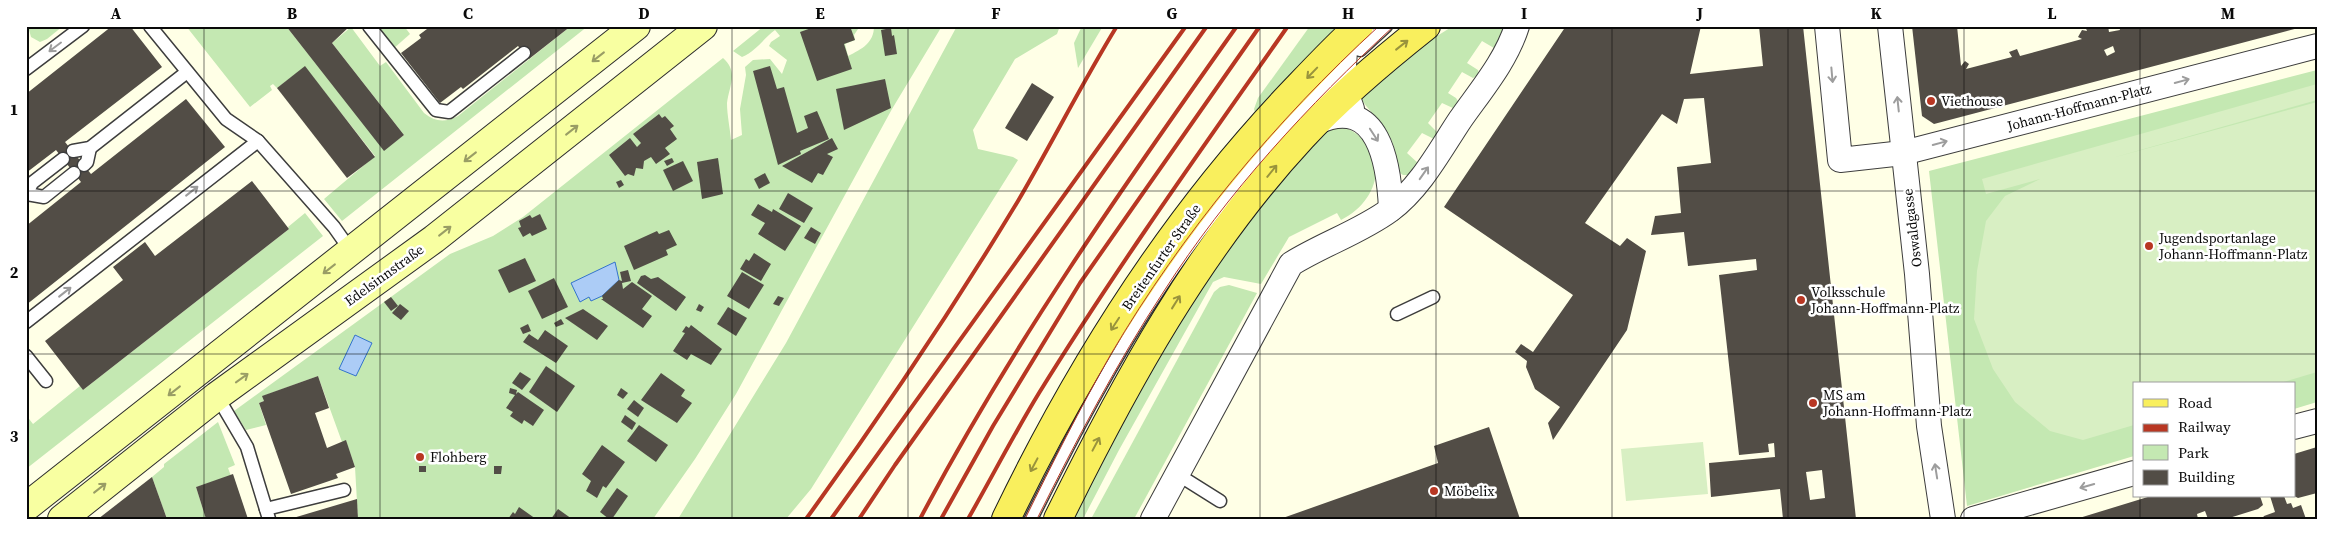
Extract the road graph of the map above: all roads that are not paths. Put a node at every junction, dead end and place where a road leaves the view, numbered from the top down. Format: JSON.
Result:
{"nodes":[{"id":1,"x":83,"y":26,"type":"edge"},
{"id":2,"x":150,"y":26,"type":"edge"},
{"id":3,"x":369,"y":26,"type":"edge"},
{"id":4,"x":636,"y":26,"type":"edge"},
{"id":5,"x":703,"y":26,"type":"edge"},
{"id":6,"x":1359,"y":26,"type":"edge"},
{"id":7,"x":1371,"y":26,"type":"edge"},
{"id":8,"x":1386,"y":26,"type":"edge"},
{"id":9,"x":1426,"y":26,"type":"edge"},
{"id":10,"x":1517,"y":26,"type":"edge"},
{"id":11,"x":1827,"y":26,"type":"edge"},
{"id":12,"x":1890,"y":26,"type":"edge"},
{"id":13,"x":2317,"y":46,"type":"edge"},
{"id":14,"x":524,"y":53,"type":"dead end"},
{"id":15,"x":26,"y":69,"type":"edge"},
{"id":16,"x":187,"y":72,"type":"junction"},
{"id":17,"x":1349,"y":92,"type":"junction"},
{"id":18,"x":258,"y":141,"type":"junction"},
{"id":19,"x":90,"y":148,"type":"junction"},
{"id":20,"x":1903,"y":153,"type":"junction"},
{"id":21,"x":27,"y":195,"type":"edge"},
{"id":22,"x":1391,"y":209,"type":"junction"},
{"id":23,"x":351,"y":251,"type":"junction"},
{"id":24,"x":1433,"y":297,"type":"dead end"},
{"id":25,"x":1397,"y":314,"type":"dead end"},
{"id":26,"x":26,"y":322,"type":"edge"},
{"id":27,"x":26,"y":356,"type":"edge"},
{"id":28,"x":46,"y":382,"type":"dead end"},
{"id":29,"x":217,"y":396,"type":"junction"},
{"id":30,"x":2317,"y":421,"type":"edge"},
{"id":31,"x":2296,"y":426,"type":"edge"},
{"id":32,"x":2133,"y":473,"type":"edge"},
{"id":33,"x":1177,"y":474,"type":"junction"},
{"id":34,"x":344,"y":490,"type":"dead end"},
{"id":35,"x":1220,"y":502,"type":"dead end"},
{"id":36,"x":26,"y":507,"type":"edge"},
{"id":37,"x":268,"y":514,"type":"edge"},
{"id":38,"x":62,"y":519,"type":"edge"},
{"id":39,"x":1006,"y":519,"type":"edge"},
{"id":40,"x":1031,"y":519,"type":"edge"},
{"id":41,"x":1058,"y":519,"type":"edge"},
{"id":42,"x":1153,"y":519,"type":"edge"},
{"id":43,"x":1944,"y":519,"type":"edge"},
{"id":44,"x":1973,"y":519,"type":"edge"}],
"edges":[{"from":1,"to":15,"type":"lane","one_way":true},
{"from":2,"to":16,"type":"lane"},
{"from":3,"to":14,"type":"lane"},
{"from":4,"to":23,"type":"main road","one_way":true},
{"from":29,"to":5,"type":"main road","name":"Edelsinnstraße","one_way":true},
{"from":6,"to":39,"type":"main road","name":"Breitenfurter Straße","one_way":true},
{"from":7,"to":17,"type":"street","name":"Breitenfurter Straße"},
{"from":8,"to":17,"type":"lane","name":"Breitenfurter Straße"},
{"from":17,"to":9,"type":"main road","name":"Breitenfurter Straße","one_way":true},
{"from":22,"to":10,"type":"street","one_way":true},
{"from":11,"to":20,"type":"street","name":"Johann-Hoffmann-Platz","one_way":true},
{"from":20,"to":12,"type":"street","name":"Oswaldgasse","one_way":true},
{"from":20,"to":13,"type":"street","name":"Johann-Hoffmann-Platz","one_way":true},
{"from":16,"to":18,"type":"lane"},
{"from":16,"to":19,"type":"lane"},
{"from":17,"to":22,"type":"street","one_way":true},
{"from":17,"to":40,"type":"lane","name":"Breitenfurter Straße"},
{"from":41,"to":17,"type":"main road","name":"Breitenfurter Straße","one_way":true},
{"from":18,"to":23,"type":"lane"},
{"from":26,"to":18,"type":"lane","one_way":true},
{"from":19,"to":21,"type":"lane"},
{"from":19,"to":21,"type":"lane"},
{"from":43,"to":20,"type":"street","name":"Oswaldgasse","one_way":true},
{"from":22,"to":33,"type":"street"},
{"from":23,"to":36,"type":"main road","one_way":true},
{"from":24,"to":25,"type":"lane"},
{"from":27,"to":28,"type":"lane"},
{"from":29,"to":37,"type":"lane"},
{"from":38,"to":29,"type":"main road","name":"Edelsinnstraße","one_way":true},
{"from":30,"to":31,"type":"street"},
{"from":32,"to":44,"type":"street","one_way":true},
{"from":33,"to":35,"type":"lane"},
{"from":33,"to":42,"type":"street"},
{"from":34,"to":37,"type":"lane"}]}
